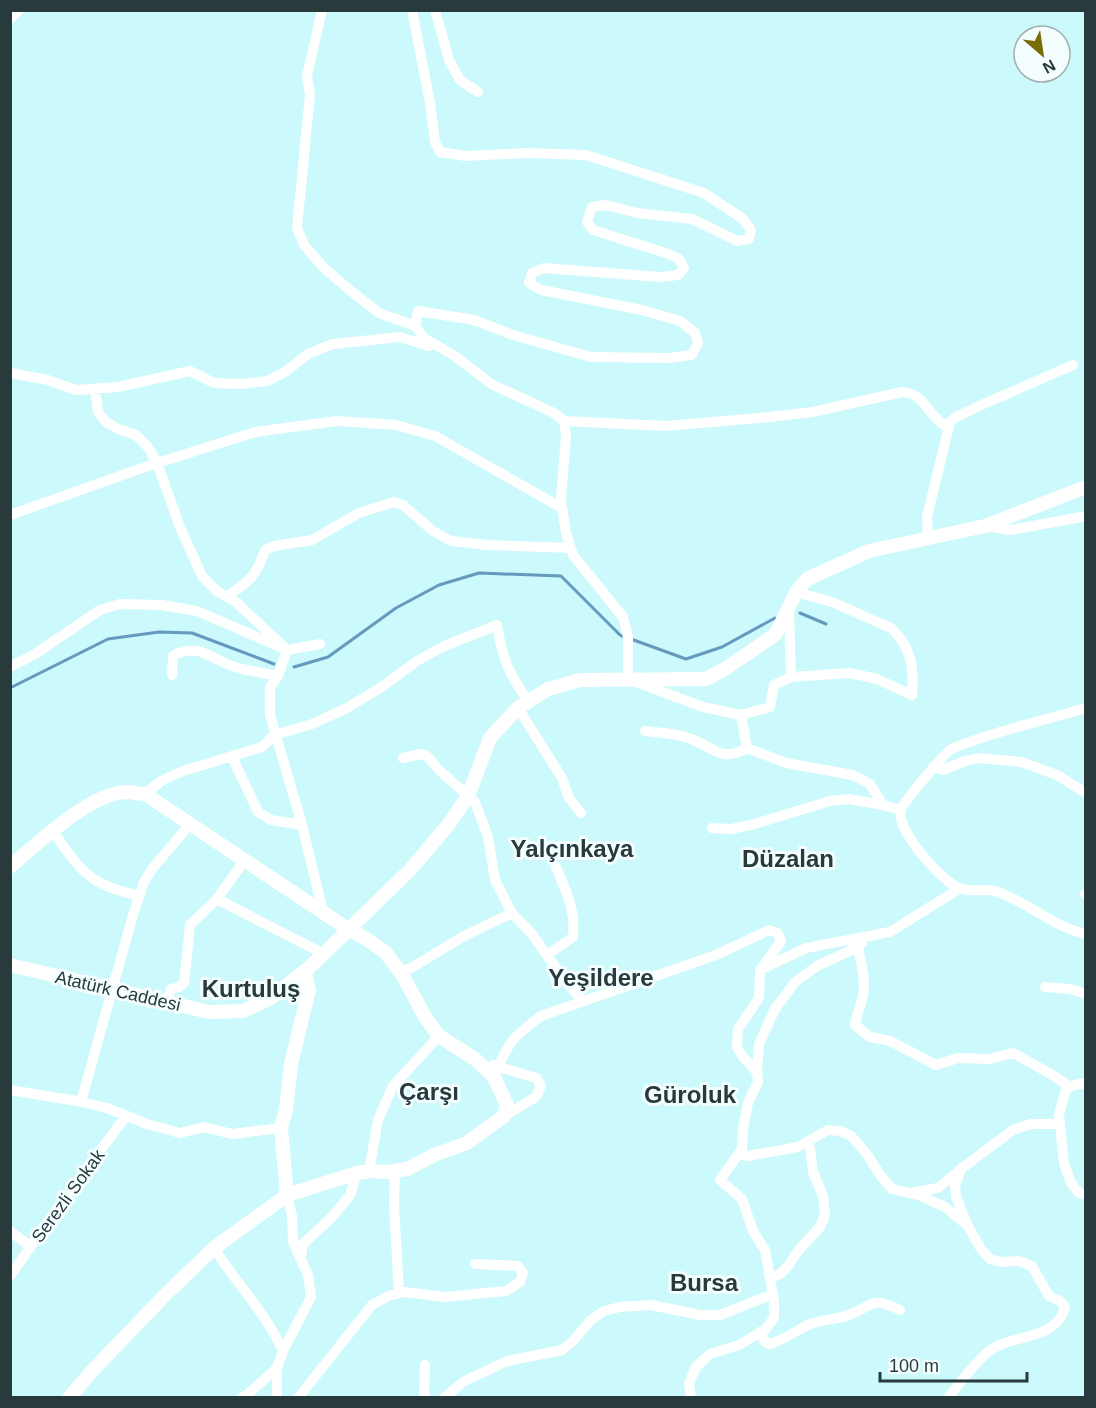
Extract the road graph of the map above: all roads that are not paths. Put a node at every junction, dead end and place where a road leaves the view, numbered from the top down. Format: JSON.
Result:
{"nodes":[{"id":1,"x":19,"y":10,"type":"edge"},
{"id":2,"x":322,"y":10,"type":"edge"},
{"id":3,"x":412,"y":10,"type":"edge"},
{"id":4,"x":435,"y":10,"type":"edge"},
{"id":5,"x":10,"y":19,"type":"edge"},
{"id":6,"x":478,"y":92,"type":"dead end"},
{"id":7,"x":415,"y":326,"type":"junction"},
{"id":8,"x":446,"y":351,"type":"junction"},
{"id":9,"x":1073,"y":365,"type":"dead end"},
{"id":10,"x":10,"y":373,"type":"edge"},
{"id":11,"x":95,"y":390,"type":"junction"},
{"id":12,"x":564,"y":421,"type":"junction"},
{"id":13,"x":948,"y":427,"type":"junction"},
{"id":14,"x":157,"y":463,"type":"junction"},
{"id":15,"x":1086,"y":487,"type":"edge"},
{"id":16,"x":562,"y":508,"type":"junction"},
{"id":17,"x":10,"y":515,"type":"edge"},
{"id":18,"x":1086,"y":516,"type":"edge"},
{"id":19,"x":985,"y":526,"type":"junction"},
{"id":20,"x":928,"y":537,"type":"junction"},
{"id":21,"x":570,"y":548,"type":"junction"},
{"id":22,"x":796,"y":592,"type":"junction"},
{"id":23,"x":227,"y":597,"type":"junction"},
{"id":24,"x":789,"y":609,"type":"junction"},
{"id":25,"x":320,"y":644,"type":"dead end"},
{"id":26,"x":287,"y":650,"type":"junction"},
{"id":27,"x":10,"y":667,"type":"edge"},
{"id":28,"x":172,"y":675,"type":"dead end"},
{"id":29,"x":278,"y":676,"type":"junction"},
{"id":30,"x":791,"y":677,"type":"junction"},
{"id":31,"x":628,"y":679,"type":"junction"},
{"id":32,"x":523,"y":704,"type":"junction"},
{"id":33,"x":1086,"y":708,"type":"edge"},
{"id":34,"x":741,"y":714,"type":"junction"},
{"id":35,"x":645,"y":731,"type":"dead end"},
{"id":36,"x":274,"y":735,"type":"junction"},
{"id":37,"x":747,"y":748,"type":"junction"},
{"id":38,"x":232,"y":757,"type":"junction"},
{"id":39,"x":403,"y":758,"type":"dead end"},
{"id":40,"x":933,"y":767,"type":"junction"},
{"id":41,"x":1086,"y":793,"type":"edge"},
{"id":42,"x":145,"y":794,"type":"junction"},
{"id":43,"x":468,"y":796,"type":"junction"},
{"id":44,"x":883,"y":805,"type":"junction"},
{"id":45,"x":901,"y":810,"type":"junction"},
{"id":46,"x":581,"y":813,"type":"dead end"},
{"id":47,"x":190,"y":824,"type":"junction"},
{"id":48,"x":302,"y":825,"type":"junction"},
{"id":49,"x":712,"y":828,"type":"dead end"},
{"id":50,"x":53,"y":831,"type":"junction"},
{"id":51,"x":244,"y":860,"type":"junction"},
{"id":52,"x":10,"y":867,"type":"edge"},
{"id":53,"x":556,"y":867,"type":"dead end"},
{"id":54,"x":959,"y":889,"type":"junction"},
{"id":55,"x":139,"y":896,"type":"junction"},
{"id":56,"x":217,"y":899,"type":"junction"},
{"id":57,"x":323,"y":912,"type":"junction"},
{"id":58,"x":512,"y":913,"type":"junction"},
{"id":59,"x":346,"y":931,"type":"junction"},
{"id":60,"x":1086,"y":934,"type":"edge"},
{"id":61,"x":868,"y":936,"type":"junction"},
{"id":62,"x":858,"y":947,"type":"junction"},
{"id":63,"x":324,"y":954,"type":"junction"},
{"id":64,"x":547,"y":955,"type":"junction"},
{"id":65,"x":10,"y":965,"type":"edge"},
{"id":66,"x":760,"y":970,"type":"junction"},
{"id":67,"x":305,"y":971,"type":"junction"},
{"id":68,"x":400,"y":972,"type":"junction"},
{"id":69,"x":1044,"y":987,"type":"dead end"},
{"id":70,"x":112,"y":989,"type":"junction"},
{"id":71,"x":1086,"y":994,"type":"edge"},
{"id":72,"x":583,"y":1001,"type":"junction"},
{"id":73,"x":167,"y":1002,"type":"junction"},
{"id":74,"x":439,"y":1036,"type":"junction"},
{"id":75,"x":496,"y":1072,"type":"junction"},
{"id":76,"x":756,"y":1072,"type":"junction"},
{"id":77,"x":1086,"y":1083,"type":"edge"},
{"id":78,"x":1070,"y":1087,"type":"junction"},
{"id":79,"x":10,"y":1090,"type":"edge"},
{"id":80,"x":81,"y":1102,"type":"junction"},
{"id":81,"x":126,"y":1116,"type":"junction"},
{"id":82,"x":504,"y":1116,"type":"junction"},
{"id":83,"x":1059,"y":1124,"type":"junction"},
{"id":84,"x":281,"y":1128,"type":"junction"},
{"id":85,"x":807,"y":1142,"type":"junction"},
{"id":86,"x":739,"y":1154,"type":"junction"},
{"id":87,"x":961,"y":1169,"type":"junction"},
{"id":88,"x":395,"y":1171,"type":"junction"},
{"id":89,"x":363,"y":1172,"type":"junction"},
{"id":90,"x":906,"y":1192,"type":"junction"},
{"id":91,"x":287,"y":1195,"type":"junction"},
{"id":92,"x":1086,"y":1195,"type":"edge"},
{"id":93,"x":968,"y":1226,"type":"junction"},
{"id":94,"x":10,"y":1231,"type":"edge"},
{"id":95,"x":31,"y":1247,"type":"junction"},
{"id":96,"x":214,"y":1248,"type":"junction"},
{"id":97,"x":300,"y":1259,"type":"junction"},
{"id":98,"x":475,"y":1264,"type":"dead end"},
{"id":99,"x":10,"y":1276,"type":"edge"},
{"id":100,"x":771,"y":1278,"type":"junction"},
{"id":101,"x":399,"y":1293,"type":"junction"},
{"id":102,"x":773,"y":1294,"type":"junction"},
{"id":103,"x":900,"y":1310,"type":"dead end"},
{"id":104,"x":760,"y":1332,"type":"junction"},
{"id":105,"x":283,"y":1351,"type":"junction"},
{"id":106,"x":425,"y":1365,"type":"dead end"},
{"id":107,"x":277,"y":1368,"type":"junction"},
{"id":108,"x":69,"y":1398,"type":"edge"},
{"id":109,"x":241,"y":1398,"type":"edge"},
{"id":110,"x":277,"y":1398,"type":"edge"},
{"id":111,"x":298,"y":1398,"type":"edge"},
{"id":112,"x":426,"y":1398,"type":"edge"},
{"id":113,"x":444,"y":1398,"type":"edge"},
{"id":114,"x":691,"y":1398,"type":"edge"},
{"id":115,"x":948,"y":1398,"type":"edge"}],
"edges":[{"from":1,"to":5,"type":"street"},
{"from":2,"to":7,"type":"street"},
{"from":3,"to":7,"type":"street"},
{"from":4,"to":6,"type":"street"},
{"from":7,"to":8,"type":"street"},
{"from":8,"to":11,"type":"street"},
{"from":8,"to":12,"type":"street"},
{"from":9,"to":13,"type":"street"},
{"from":10,"to":11,"type":"street"},
{"from":11,"to":14,"type":"street"},
{"from":12,"to":13,"type":"street"},
{"from":12,"to":16,"type":"street"},
{"from":13,"to":20,"type":"street"},
{"from":14,"to":16,"type":"street"},
{"from":14,"to":17,"type":"street"},
{"from":14,"to":23,"type":"street"},
{"from":15,"to":19,"type":"street"},
{"from":16,"to":21,"type":"street"},
{"from":18,"to":19,"type":"street"},
{"from":19,"to":20,"type":"street"},
{"from":20,"to":22,"type":"street"},
{"from":21,"to":23,"type":"street"},
{"from":21,"to":31,"type":"street"},
{"from":22,"to":24,"type":"street","name":"Atatürk Caddesi"},
{"from":22,"to":30,"type":"street"},
{"from":23,"to":26,"type":"street"},
{"from":24,"to":30,"type":"street"},
{"from":24,"to":31,"type":"street","name":"Atatürk Caddesi"},
{"from":25,"to":26,"type":"street"},
{"from":26,"to":27,"type":"street"},
{"from":26,"to":29,"type":"street"},
{"from":28,"to":29,"type":"street"},
{"from":29,"to":36,"type":"street"},
{"from":30,"to":34,"type":"street"},
{"from":31,"to":32,"type":"street","name":"Atatürk Caddesi"},
{"from":31,"to":34,"type":"street"},
{"from":32,"to":36,"type":"street"},
{"from":32,"to":43,"type":"street","name":"Atatürk Caddesi"},
{"from":32,"to":46,"type":"street"},
{"from":33,"to":40,"type":"street"},
{"from":34,"to":37,"type":"street"},
{"from":35,"to":37,"type":"street"},
{"from":36,"to":38,"type":"street"},
{"from":36,"to":48,"type":"street"},
{"from":37,"to":44,"type":"street"},
{"from":38,"to":42,"type":"street"},
{"from":38,"to":48,"type":"street"},
{"from":39,"to":43,"type":"street"},
{"from":40,"to":41,"type":"street"},
{"from":40,"to":45,"type":"street"},
{"from":42,"to":47,"type":"street"},
{"from":42,"to":50,"type":"street"},
{"from":43,"to":58,"type":"street"},
{"from":43,"to":59,"type":"street","name":"Atatürk Caddesi"},
{"from":44,"to":45,"type":"street"},
{"from":44,"to":49,"type":"street"},
{"from":45,"to":54,"type":"street"},
{"from":47,"to":51,"type":"street"},
{"from":47,"to":55,"type":"street"},
{"from":48,"to":57,"type":"street"},
{"from":50,"to":52,"type":"street"},
{"from":50,"to":55,"type":"street"},
{"from":51,"to":56,"type":"street"},
{"from":51,"to":57,"type":"street"},
{"from":53,"to":64,"type":"street"},
{"from":54,"to":60,"type":"street"},
{"from":54,"to":61,"type":"street"},
{"from":55,"to":70,"type":"street"},
{"from":56,"to":63,"type":"street"},
{"from":56,"to":73,"type":"street"},
{"from":57,"to":59,"type":"street"},
{"from":58,"to":64,"type":"street"},
{"from":58,"to":68,"type":"street"},
{"from":59,"to":63,"type":"street","name":"Atatürk Caddesi"},
{"from":59,"to":68,"type":"street"},
{"from":61,"to":62,"type":"street"},
{"from":61,"to":66,"type":"street"},
{"from":62,"to":76,"type":"street"},
{"from":62,"to":78,"type":"street"},
{"from":63,"to":67,"type":"street","name":"Atatürk Caddesi"},
{"from":64,"to":72,"type":"street"},
{"from":65,"to":70,"type":"street","name":"Atatürk Caddesi"},
{"from":66,"to":72,"type":"street"},
{"from":66,"to":76,"type":"street"},
{"from":67,"to":73,"type":"street","name":"Atatürk Caddesi"},
{"from":67,"to":84,"type":"street"},
{"from":68,"to":74,"type":"street"},
{"from":69,"to":71,"type":"street"},
{"from":70,"to":73,"type":"street","name":"Atatürk Caddesi"},
{"from":70,"to":80,"type":"street"},
{"from":72,"to":75,"type":"street"},
{"from":74,"to":75,"type":"street"},
{"from":74,"to":89,"type":"street"},
{"from":75,"to":82,"type":"street"},
{"from":75,"to":82,"type":"street"},
{"from":76,"to":86,"type":"street"},
{"from":77,"to":78,"type":"street"},
{"from":78,"to":83,"type":"street"},
{"from":79,"to":80,"type":"street"},
{"from":80,"to":81,"type":"street"},
{"from":81,"to":84,"type":"street"},
{"from":81,"to":95,"type":"street","name":"Serezli Sokak"},
{"from":82,"to":88,"type":"street"},
{"from":83,"to":87,"type":"street"},
{"from":83,"to":92,"type":"street"},
{"from":84,"to":91,"type":"street"},
{"from":85,"to":86,"type":"street"},
{"from":85,"to":90,"type":"street"},
{"from":85,"to":100,"type":"street"},
{"from":86,"to":100,"type":"street"},
{"from":87,"to":90,"type":"street"},
{"from":87,"to":93,"type":"street"},
{"from":88,"to":89,"type":"street"},
{"from":88,"to":101,"type":"street"},
{"from":89,"to":91,"type":"street"},
{"from":89,"to":97,"type":"street"},
{"from":90,"to":93,"type":"street"},
{"from":91,"to":96,"type":"street"},
{"from":91,"to":97,"type":"street"},
{"from":93,"to":115,"type":"street"},
{"from":94,"to":95,"type":"street"},
{"from":95,"to":99,"type":"street","name":"Serezli Sokak"},
{"from":96,"to":105,"type":"street"},
{"from":96,"to":108,"type":"street"},
{"from":97,"to":105,"type":"street"},
{"from":98,"to":101,"type":"street"},
{"from":100,"to":102,"type":"street"},
{"from":101,"to":111,"type":"street"},
{"from":102,"to":104,"type":"street"},
{"from":102,"to":113,"type":"street"},
{"from":103,"to":104,"type":"street"},
{"from":104,"to":114,"type":"street"},
{"from":105,"to":107,"type":"street"},
{"from":106,"to":112,"type":"street"},
{"from":107,"to":109,"type":"street"},
{"from":107,"to":110,"type":"street"}]}
